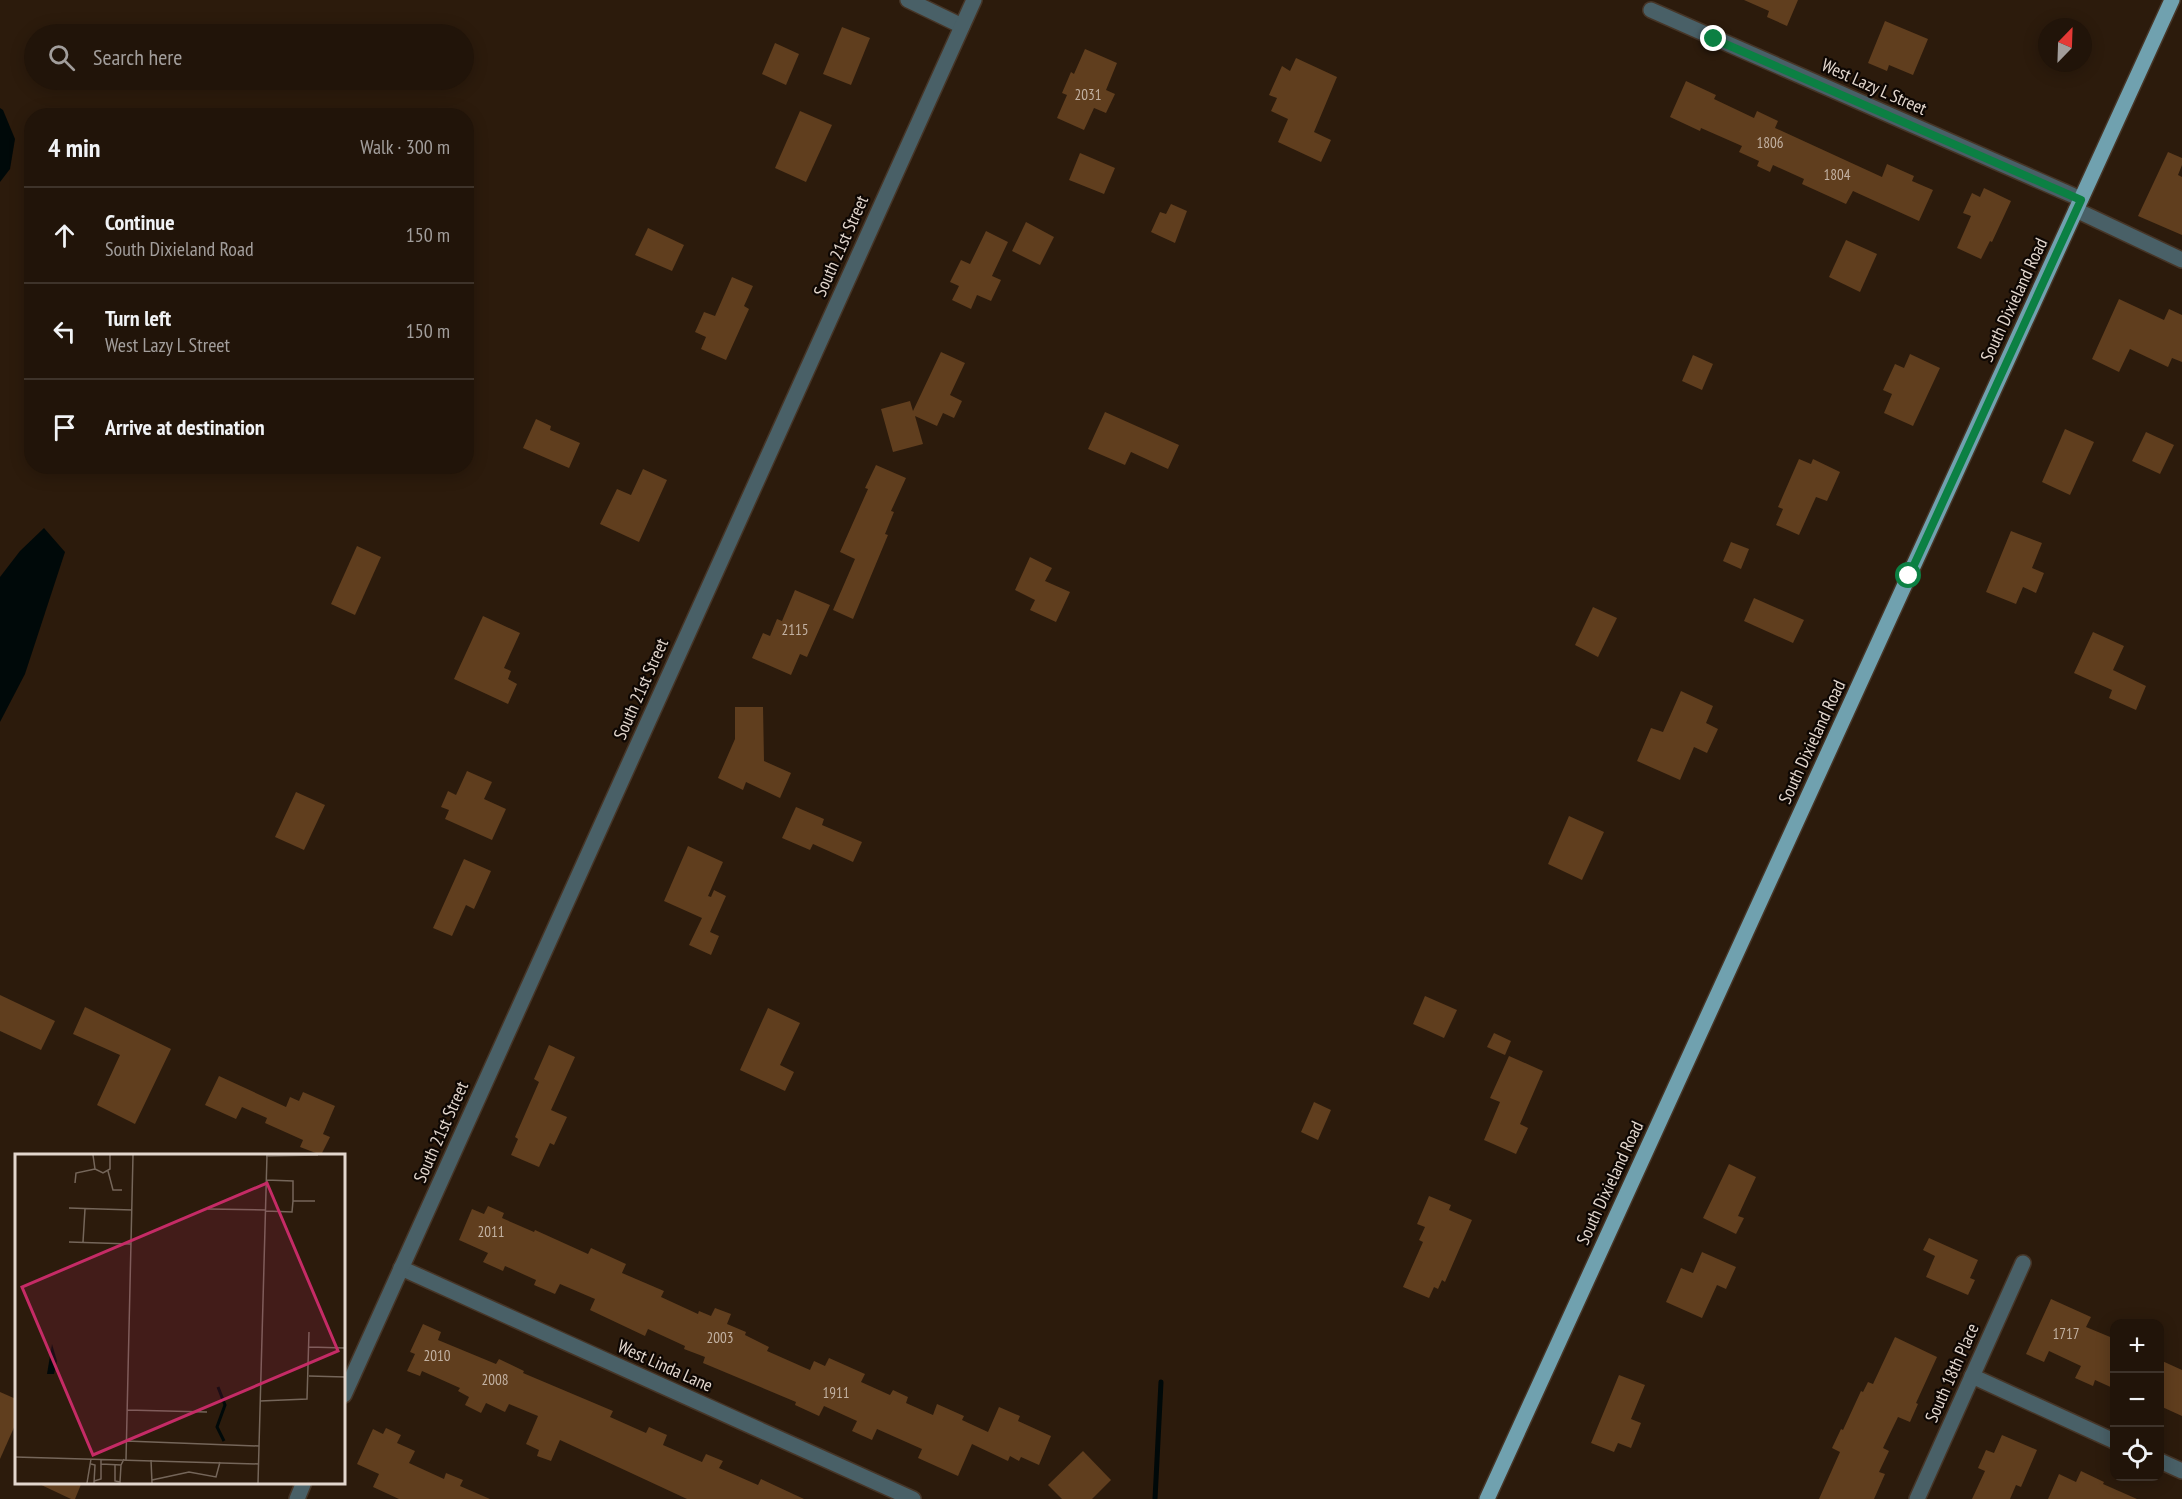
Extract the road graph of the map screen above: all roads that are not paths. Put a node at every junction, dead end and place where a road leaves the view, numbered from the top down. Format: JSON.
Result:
{"nodes":[{"id":1,"x":908,"y":0,"type":"edge"},
{"id":2,"x":974,"y":0,"type":"edge"},
{"id":3,"x":2172,"y":0,"type":"edge"},
{"id":4,"x":1651,"y":10,"type":"dead end"},
{"id":5,"x":962,"y":26,"type":"junction"},
{"id":6,"x":2079,"y":205,"type":"junction"},
{"id":7,"x":2182,"y":260,"type":"edge"},
{"id":8,"x":2023,"y":1263,"type":"dead end"},
{"id":9,"x":401,"y":1268,"type":"junction"},
{"id":10,"x":1972,"y":1376,"type":"junction"},
{"id":11,"x":345,"y":1393,"type":"edge"},
{"id":12,"x":2110,"y":1439,"type":"edge"},
{"id":13,"x":2164,"y":1463,"type":"edge"},
{"id":14,"x":2182,"y":1471,"type":"edge"},
{"id":15,"x":303,"y":1484,"type":"edge"},
{"id":16,"x":297,"y":1499,"type":"edge"},
{"id":17,"x":914,"y":1499,"type":"edge"},
{"id":18,"x":1486,"y":1499,"type":"edge"},
{"id":19,"x":1917,"y":1499,"type":"edge"}],
"edges":[{"from":1,"to":5,"type":"street"},
{"from":2,"to":5,"type":"street","name":"South 21st Street"},
{"from":3,"to":6,"type":"main road","name":"South Dixieland Road"},
{"from":4,"to":6,"type":"street","name":"West Lazy L Street"},
{"from":5,"to":9,"type":"street","name":"South 21st Street"},
{"from":6,"to":7,"type":"street","name":"West Lazy L Street"},
{"from":6,"to":18,"type":"main road","name":"South Dixieland Road"},
{"from":8,"to":10,"type":"street","name":"South 18th Place"},
{"from":9,"to":11,"type":"street","name":"South 21st Street"},
{"from":9,"to":17,"type":"street","name":"West Linda Lane"},
{"from":10,"to":12,"type":"street"},
{"from":10,"to":19,"type":"street","name":"South 18th Place"},
{"from":13,"to":14,"type":"street"},
{"from":15,"to":16,"type":"street"}]}
